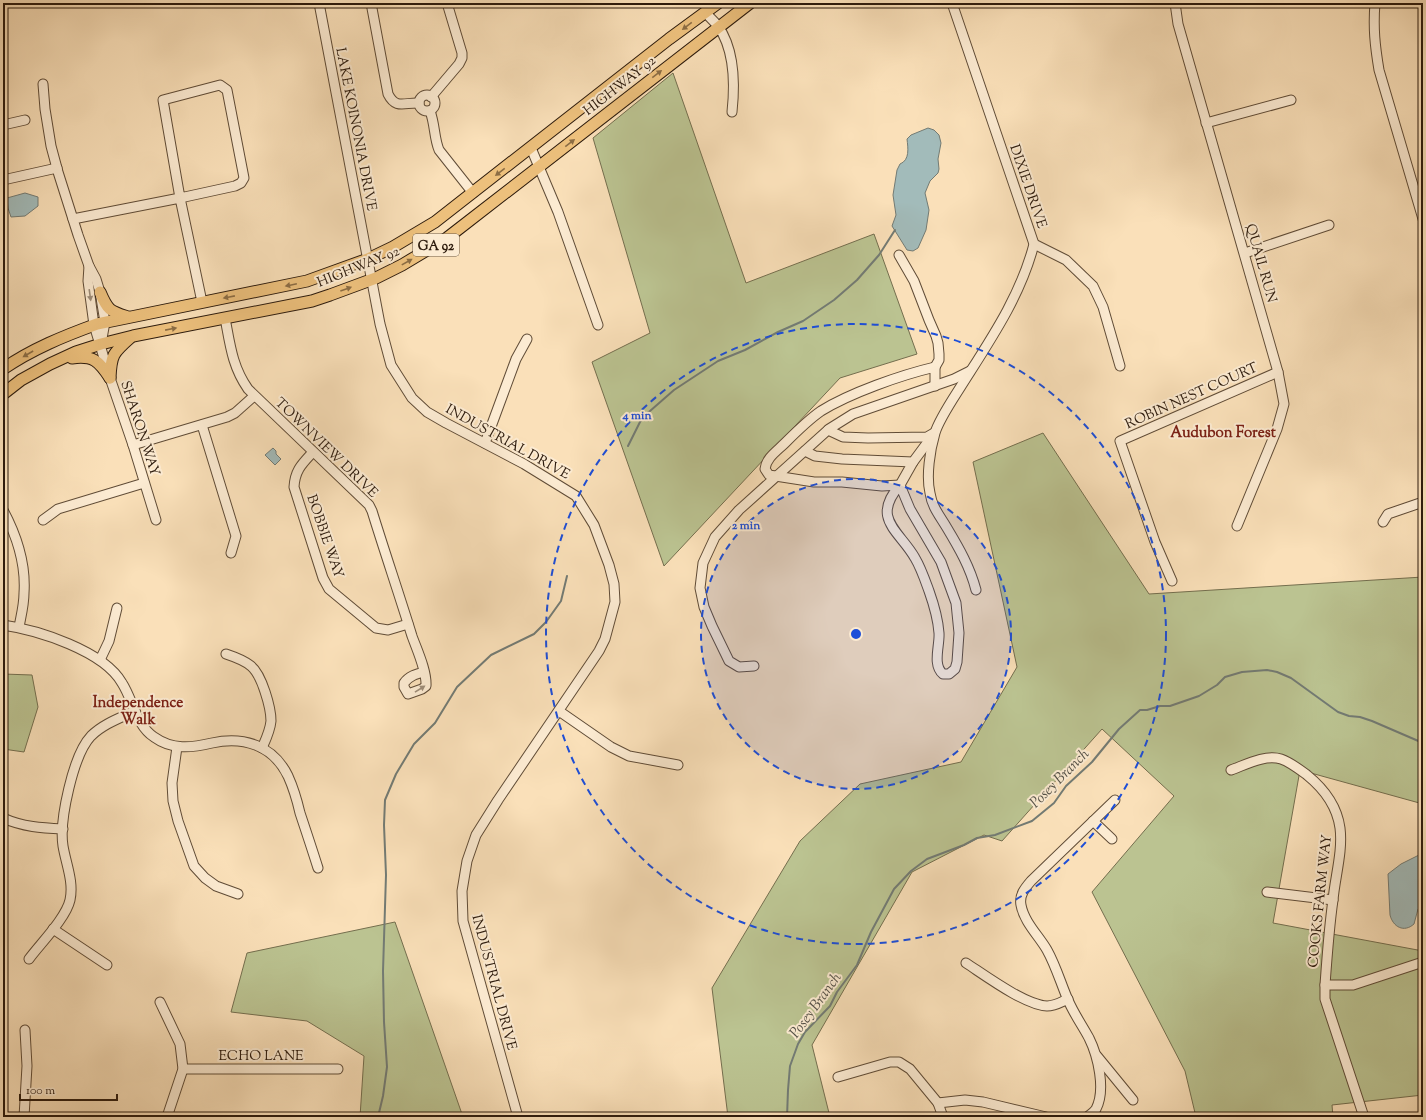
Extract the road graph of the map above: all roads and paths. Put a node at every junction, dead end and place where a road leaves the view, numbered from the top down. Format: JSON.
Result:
{"nodes":[{"id":1,"x":318,"y":3,"type":"edge"},
{"id":2,"x":371,"y":3,"type":"edge"},
{"id":3,"x":447,"y":3,"type":"edge"},
{"id":4,"x":718,"y":3,"type":"edge"},
{"id":5,"x":750,"y":3,"type":"edge"},
{"id":6,"x":952,"y":3,"type":"edge"},
{"id":7,"x":1175,"y":3,"type":"edge"},
{"id":8,"x":1375,"y":3,"type":"edge"},
{"id":9,"x":705,"y":12,"type":"junction"},
{"id":10,"x":718,"y":27,"type":"junction"},
{"id":11,"x":43,"y":84,"type":"dead end"},
{"id":12,"x":431,"y":97,"type":"junction"},
{"id":13,"x":1291,"y":100,"type":"dead end"},
{"id":14,"x":419,"y":103,"type":"junction"},
{"id":15,"x":430,"y":111,"type":"junction"},
{"id":16,"x":732,"y":112,"type":"dead end"},
{"id":17,"x":25,"y":120,"type":"dead end"},
{"id":18,"x":1206,"y":123,"type":"junction"},
{"id":19,"x":3,"y":125,"type":"edge"},
{"id":20,"x":531,"y":148,"type":"junction"},
{"id":21,"x":539,"y":167,"type":"junction"},
{"id":22,"x":57,"y":168,"type":"junction"},
{"id":23,"x":3,"y":180,"type":"edge"},
{"id":24,"x":473,"y":193,"type":"junction"},
{"id":25,"x":180,"y":198,"type":"junction"},
{"id":26,"x":72,"y":219,"type":"junction"},
{"id":27,"x":1423,"y":219,"type":"edge"},
{"id":28,"x":1328,"y":225,"type":"dead end"},
{"id":29,"x":1034,"y":244,"type":"junction"},
{"id":30,"x":1244,"y":253,"type":"junction"},
{"id":31,"x":899,"y":255,"type":"dead end"},
{"id":32,"x":368,"y":260,"type":"junction"},
{"id":33,"x":89,"y":266,"type":"junction"},
{"id":34,"x":372,"y":279,"type":"junction"},
{"id":35,"x":100,"y":292,"type":"junction"},
{"id":36,"x":202,"y":302,"type":"junction"},
{"id":37,"x":129,"y":317,"type":"junction"},
{"id":38,"x":225,"y":318,"type":"junction"},
{"id":39,"x":99,"y":323,"type":"junction"},
{"id":40,"x":598,"y":325,"type":"dead end"},
{"id":41,"x":133,"y":336,"type":"junction"},
{"id":42,"x":527,"y":339,"type":"dead end"},
{"id":43,"x":101,"y":344,"type":"junction"},
{"id":44,"x":62,"y":359,"type":"junction"},
{"id":45,"x":1120,"y":366,"type":"dead end"},
{"id":46,"x":935,"y":367,"type":"junction"},
{"id":47,"x":3,"y":369,"type":"edge"},
{"id":48,"x":972,"y":370,"type":"junction"},
{"id":49,"x":1278,"y":372,"type":"junction"},
{"id":50,"x":110,"y":378,"type":"junction"},
{"id":51,"x":935,"y":386,"type":"junction"},
{"id":52,"x":3,"y":394,"type":"edge"},
{"id":53,"x":254,"y":396,"type":"junction"},
{"id":54,"x":202,"y":425,"type":"junction"},
{"id":55,"x":828,"y":430,"type":"junction"},
{"id":56,"x":935,"y":432,"type":"junction"},
{"id":57,"x":484,"y":443,"type":"junction"},
{"id":58,"x":133,"y":445,"type":"junction"},
{"id":59,"x":805,"y":450,"type":"junction"},
{"id":60,"x":313,"y":452,"type":"junction"},
{"id":61,"x":913,"y":462,"type":"junction"},
{"id":62,"x":777,"y":476,"type":"junction"},
{"id":63,"x":144,"y":483,"type":"junction"},
{"id":64,"x":900,"y":485,"type":"junction"},
{"id":65,"x":1423,"y":502,"type":"edge"},
{"id":66,"x":3,"y":510,"type":"edge"},
{"id":67,"x":43,"y":520,"type":"dead end"},
{"id":68,"x":156,"y":520,"type":"dead end"},
{"id":69,"x":1383,"y":522,"type":"dead end"},
{"id":70,"x":1238,"y":526,"type":"dead end"},
{"id":71,"x":231,"y":553,"type":"dead end"},
{"id":72,"x":1172,"y":581,"type":"dead end"},
{"id":73,"x":976,"y":590,"type":"dead end"},
{"id":74,"x":117,"y":608,"type":"dead end"},
{"id":75,"x":408,"y":624,"type":"junction"},
{"id":76,"x":3,"y":625,"type":"edge"},
{"id":77,"x":19,"y":627,"type":"junction"},
{"id":78,"x":226,"y":654,"type":"dead end"},
{"id":79,"x":100,"y":660,"type":"junction"},
{"id":80,"x":754,"y":666,"type":"dead end"},
{"id":81,"x":424,"y":672,"type":"dead end"},
{"id":82,"x":135,"y":711,"type":"junction"},
{"id":83,"x":559,"y":711,"type":"junction"},
{"id":84,"x":177,"y":747,"type":"junction"},
{"id":85,"x":262,"y":748,"type":"junction"},
{"id":86,"x":678,"y":766,"type":"dead end"},
{"id":87,"x":1231,"y":770,"type":"dead end"},
{"id":88,"x":1115,"y":800,"type":"dead end"},
{"id":89,"x":3,"y":818,"type":"edge"},
{"id":90,"x":1093,"y":821,"type":"junction"},
{"id":91,"x":63,"y":829,"type":"junction"},
{"id":92,"x":1112,"y":838,"type":"dead end"},
{"id":93,"x":318,"y":868,"type":"dead end"},
{"id":94,"x":1267,"y":892,"type":"dead end"},
{"id":95,"x":238,"y":894,"type":"dead end"},
{"id":96,"x":1333,"y":900,"type":"junction"},
{"id":97,"x":53,"y":929,"type":"junction"},
{"id":98,"x":28,"y":959,"type":"dead end"},
{"id":99,"x":1423,"y":962,"type":"edge"},
{"id":100,"x":966,"y":963,"type":"dead end"},
{"id":101,"x":108,"y":965,"type":"dead end"},
{"id":102,"x":1325,"y":985,"type":"junction"},
{"id":103,"x":1068,"y":999,"type":"junction"},
{"id":104,"x":160,"y":1002,"type":"dead end"},
{"id":105,"x":25,"y":1030,"type":"dead end"},
{"id":106,"x":1096,"y":1055,"type":"junction"},
{"id":107,"x":183,"y":1068,"type":"junction"},
{"id":108,"x":338,"y":1069,"type":"dead end"},
{"id":109,"x":838,"y":1077,"type":"dead end"},
{"id":110,"x":1134,"y":1100,"type":"dead end"},
{"id":111,"x":938,"y":1103,"type":"junction"},
{"id":112,"x":24,"y":1117,"type":"edge"},
{"id":113,"x":167,"y":1117,"type":"edge"},
{"id":114,"x":518,"y":1117,"type":"edge"},
{"id":115,"x":942,"y":1117,"type":"edge"},
{"id":116,"x":1046,"y":1117,"type":"edge"},
{"id":117,"x":1088,"y":1117,"type":"edge"},
{"id":118,"x":1364,"y":1117,"type":"edge"}],
"edges":[{"from":1,"to":32,"type":"street","name":"LAKE KOINONIA DRIVE"},
{"from":2,"to":14,"type":"street"},
{"from":3,"to":12,"type":"street"},
{"from":4,"to":9,"type":"main road","name":"HIGHWAY 92","number":"GA 92"},
{"from":5,"to":10,"type":"main road","name":"HIGHWAY 92","number":"GA 92"},
{"from":6,"to":29,"type":"street","name":"DIXIE DRIVE"},
{"from":7,"to":18,"type":"street","name":"QUAIL RUN"},
{"from":8,"to":27,"type":"street"},
{"from":9,"to":10,"type":"street"},
{"from":9,"to":20,"type":"main road","name":"HIGHWAY 92","number":"GA 92","one_way":true},
{"from":10,"to":16,"type":"street"},
{"from":21,"to":10,"type":"main road","name":"HIGHWAY 92","number":"GA 92","one_way":true},
{"from":11,"to":22,"type":"street"},
{"from":12,"to":14,"type":"street"},
{"from":12,"to":15,"type":"street"},
{"from":13,"to":18,"type":"street"},
{"from":14,"to":15,"type":"street"},
{"from":15,"to":24,"type":"street"},
{"from":17,"to":19,"type":"street"},
{"from":18,"to":30,"type":"street","name":"QUAIL RUN"},
{"from":20,"to":21,"type":"street"},
{"from":20,"to":24,"type":"main road","name":"HIGHWAY 92","number":"GA 92","one_way":true},
{"from":34,"to":21,"type":"main road","name":"HIGHWAY 92","number":"GA 92","one_way":true},
{"from":21,"to":40,"type":"street"},
{"from":22,"to":23,"type":"street"},
{"from":22,"to":26,"type":"street"},
{"from":24,"to":32,"type":"main road","name":"HIGHWAY 92","number":"GA 92"},
{"from":25,"to":25,"type":"street"},
{"from":25,"to":26,"type":"street"},
{"from":25,"to":36,"type":"street"},
{"from":26,"to":33,"type":"street"},
{"from":28,"to":30,"type":"street"},
{"from":29,"to":45,"type":"street"},
{"from":29,"to":48,"type":"street","name":"DIXIE DRIVE"},
{"from":30,"to":49,"type":"street","name":"QUAIL RUN"},
{"from":31,"to":46,"type":"street"},
{"from":32,"to":34,"type":"street","name":"INDUSTRIAL DRIVE"},
{"from":32,"to":36,"type":"main road","name":"HIGHWAY 92","number":"GA 92","one_way":true},
{"from":33,"to":35,"type":"street"},
{"from":33,"to":39,"type":"street","one_way":true},
{"from":38,"to":34,"type":"main road","name":"HIGHWAY 92","number":"GA 92","one_way":true},
{"from":34,"to":57,"type":"street","name":"INDUSTRIAL DRIVE"},
{"from":35,"to":37,"type":"main road"},
{"from":35,"to":39,"type":"street"},
{"from":36,"to":37,"type":"main road","name":"HIGHWAY 92","number":"GA 92"},
{"from":37,"to":39,"type":"main road","name":"HIGHWAY 92","number":"GA 92"},
{"from":41,"to":38,"type":"main road","name":"HIGHWAY 92","number":"GA 92","one_way":true},
{"from":38,"to":53,"type":"street","name":"TOWNVIEW DRIVE"},
{"from":39,"to":43,"type":"street"},
{"from":39,"to":47,"type":"main road","name":"HIGHWAY 92","number":"GA 92","one_way":true},
{"from":41,"to":43,"type":"main road","name":"HIGHWAY 92","number":"GA 92"},
{"from":41,"to":50,"type":"main road"},
{"from":42,"to":57,"type":"street"},
{"from":43,"to":44,"type":"main road","name":"HIGHWAY 92","number":"GA 92"},
{"from":43,"to":50,"type":"street","name":"SHARON WAY"},
{"from":44,"to":50,"type":"main road"},
{"from":44,"to":52,"type":"main road","name":"HIGHWAY 92","number":"GA 92"},
{"from":46,"to":51,"type":"street"},
{"from":46,"to":62,"type":"street"},
{"from":48,"to":51,"type":"street"},
{"from":48,"to":56,"type":"street","name":"DIXIE DRIVE"},
{"from":49,"to":70,"type":"street","name":"QUAIL RUN"},
{"from":49,"to":72,"type":"street","name":"ROBIN NEST COURT"},
{"from":50,"to":58,"type":"street","name":"SHARON WAY"},
{"from":51,"to":55,"type":"street"},
{"from":53,"to":54,"type":"street"},
{"from":53,"to":60,"type":"street","name":"TOWNVIEW DRIVE"},
{"from":54,"to":58,"type":"street"},
{"from":54,"to":71,"type":"street"},
{"from":55,"to":56,"type":"street"},
{"from":55,"to":59,"type":"street"},
{"from":56,"to":61,"type":"street","name":"DIXIE DRIVE"},
{"from":56,"to":73,"type":"street"},
{"from":57,"to":83,"type":"street","name":"INDUSTRIAL DRIVE"},
{"from":58,"to":63,"type":"street","name":"SHARON WAY"},
{"from":59,"to":61,"type":"street"},
{"from":59,"to":62,"type":"street"},
{"from":60,"to":75,"type":"street","name":"TOWNVIEW DRIVE"},
{"from":60,"to":75,"type":"street","name":"BOBBIE WAY"},
{"from":61,"to":64,"type":"street","name":"DIXIE DRIVE"},
{"from":62,"to":64,"type":"street"},
{"from":62,"to":80,"type":"street"},
{"from":63,"to":67,"type":"street"},
{"from":63,"to":68,"type":"street","name":"SHARON WAY"},
{"from":64,"to":64,"type":"street","name":"DIXIE DRIVE"},
{"from":65,"to":69,"type":"street"},
{"from":66,"to":77,"type":"street"},
{"from":74,"to":79,"type":"street"},
{"from":75,"to":81,"type":"street","name":"TOWNVIEW DRIVE"},
{"from":76,"to":77,"type":"street"},
{"from":77,"to":79,"type":"street"},
{"from":78,"to":85,"type":"street"},
{"from":79,"to":82,"type":"street"},
{"from":82,"to":84,"type":"street"},
{"from":82,"to":91,"type":"street"},
{"from":83,"to":86,"type":"street"},
{"from":83,"to":114,"type":"street","name":"INDUSTRIAL DRIVE"},
{"from":84,"to":85,"type":"street"},
{"from":84,"to":95,"type":"street"},
{"from":85,"to":93,"type":"street"},
{"from":87,"to":96,"type":"street","name":"COOKS FARM WAY"},
{"from":88,"to":90,"type":"street"},
{"from":89,"to":91,"type":"street"},
{"from":90,"to":92,"type":"street"},
{"from":90,"to":103,"type":"street"},
{"from":91,"to":97,"type":"street"},
{"from":94,"to":96,"type":"street"},
{"from":96,"to":102,"type":"street","name":"COOKS FARM WAY"},
{"from":97,"to":98,"type":"street"},
{"from":97,"to":101,"type":"street"},
{"from":99,"to":102,"type":"street"},
{"from":100,"to":103,"type":"street"},
{"from":102,"to":118,"type":"street","name":"COOKS FARM WAY"},
{"from":103,"to":106,"type":"street"},
{"from":104,"to":107,"type":"street"},
{"from":105,"to":112,"type":"street"},
{"from":106,"to":110,"type":"street"},
{"from":106,"to":117,"type":"street"},
{"from":107,"to":108,"type":"street","name":"ECHO LANE"},
{"from":107,"to":113,"type":"street"},
{"from":109,"to":111,"type":"street"},
{"from":111,"to":115,"type":"street"},
{"from":111,"to":116,"type":"street"}]}
